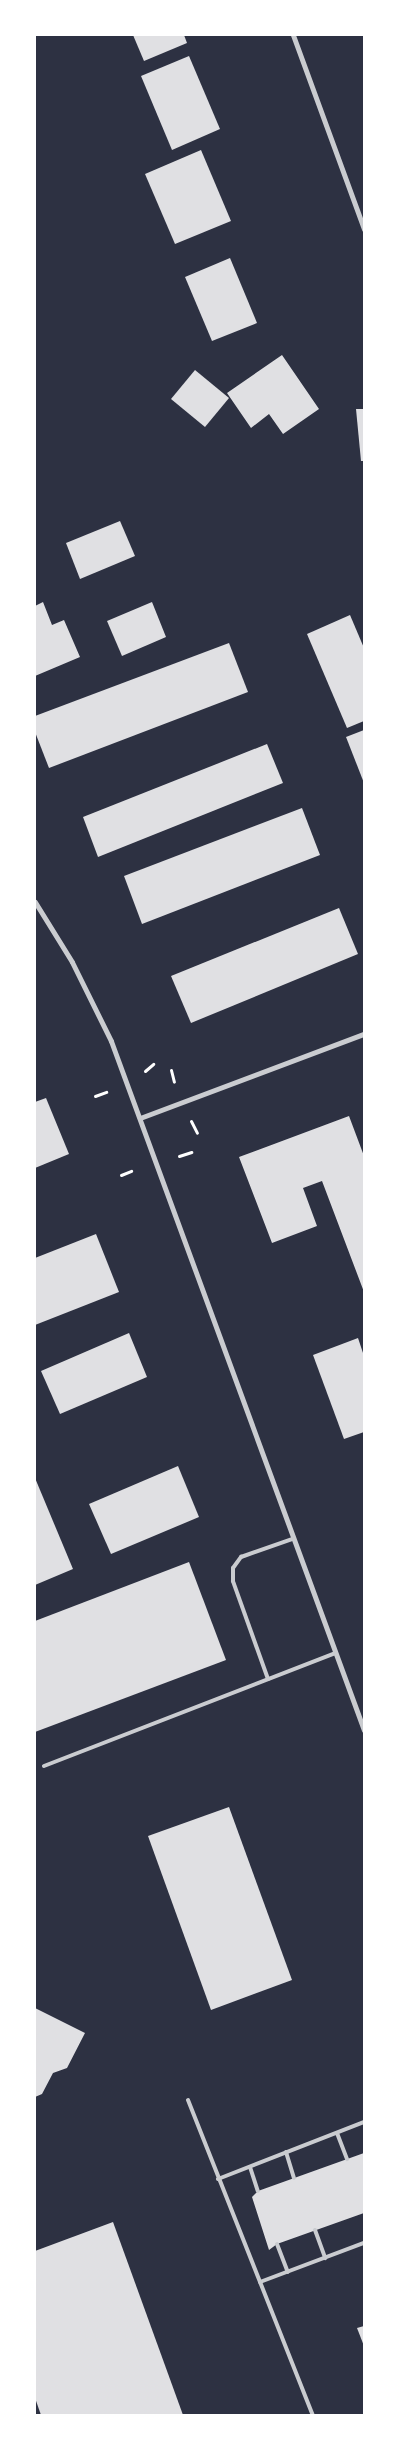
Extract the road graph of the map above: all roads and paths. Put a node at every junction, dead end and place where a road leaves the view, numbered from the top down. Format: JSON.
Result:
{"nodes":[{"id":1,"x":293,"y":35,"type":"edge"},
{"id":2,"x":364,"y":229,"type":"edge"},
{"id":3,"x":35,"y":902,"type":"edge"},
{"id":4,"x":364,"y":1034,"type":"edge"},
{"id":5,"x":153,"y":1064,"type":"dead end"},
{"id":6,"x":171,"y":1070,"type":"dead end"},
{"id":7,"x":146,"y":1071,"type":"dead end"},
{"id":8,"x":174,"y":1082,"type":"dead end"},
{"id":9,"x":106,"y":1092,"type":"dead end"},
{"id":10,"x":95,"y":1096,"type":"dead end"},
{"id":11,"x":140,"y":1118,"type":"junction"},
{"id":12,"x":191,"y":1121,"type":"dead end"},
{"id":13,"x":197,"y":1133,"type":"dead end"},
{"id":14,"x":191,"y":1152,"type":"dead end"},
{"id":15,"x":178,"y":1156,"type":"dead end"},
{"id":16,"x":131,"y":1171,"type":"dead end"},
{"id":17,"x":121,"y":1175,"type":"dead end"},
{"id":18,"x":292,"y":1539,"type":"junction"},
{"id":19,"x":336,"y":1653,"type":"junction"},
{"id":20,"x":268,"y":1679,"type":"junction"},
{"id":21,"x":364,"y":1730,"type":"edge"},
{"id":22,"x":44,"y":1766,"type":"dead end"},
{"id":23,"x":188,"y":2100,"type":"dead end"},
{"id":24,"x":364,"y":2122,"type":"edge"},
{"id":25,"x":337,"y":2133,"type":"junction"},
{"id":26,"x":286,"y":2152,"type":"junction"},
{"id":27,"x":347,"y":2159,"type":"dead end"},
{"id":28,"x":250,"y":2167,"type":"junction"},
{"id":29,"x":294,"y":2178,"type":"dead end"},
{"id":30,"x":218,"y":2179,"type":"junction"},
{"id":31,"x":258,"y":2191,"type":"dead end"},
{"id":32,"x":315,"y":2230,"type":"dead end"},
{"id":33,"x":364,"y":2243,"type":"edge"},
{"id":34,"x":277,"y":2244,"type":"dead end"},
{"id":35,"x":325,"y":2258,"type":"junction"},
{"id":36,"x":288,"y":2272,"type":"junction"},
{"id":37,"x":260,"y":2282,"type":"junction"},
{"id":38,"x":313,"y":2415,"type":"edge"}],
"edges":[{"from":1,"to":2,"type":"street"},
{"from":3,"to":11,"type":"street"},
{"from":4,"to":11,"type":"street"},
{"from":5,"to":7,"type":"path"},
{"from":6,"to":8,"type":"path"},
{"from":9,"to":10,"type":"path"},
{"from":11,"to":18,"type":"street"},
{"from":12,"to":13,"type":"path"},
{"from":14,"to":15,"type":"path"},
{"from":16,"to":17,"type":"path"},
{"from":18,"to":19,"type":"street"},
{"from":18,"to":20,"type":"lane"},
{"from":19,"to":20,"type":"lane"},
{"from":19,"to":21,"type":"street"},
{"from":20,"to":22,"type":"lane"},
{"from":23,"to":30,"type":"lane"},
{"from":24,"to":25,"type":"lane"},
{"from":25,"to":26,"type":"lane"},
{"from":25,"to":27,"type":"lane"},
{"from":26,"to":28,"type":"lane"},
{"from":26,"to":29,"type":"lane"},
{"from":28,"to":30,"type":"lane"},
{"from":28,"to":31,"type":"lane"},
{"from":30,"to":37,"type":"lane"},
{"from":32,"to":35,"type":"lane"},
{"from":33,"to":35,"type":"lane"},
{"from":34,"to":36,"type":"lane"},
{"from":35,"to":36,"type":"lane"},
{"from":36,"to":37,"type":"lane"},
{"from":37,"to":38,"type":"lane"}]}
